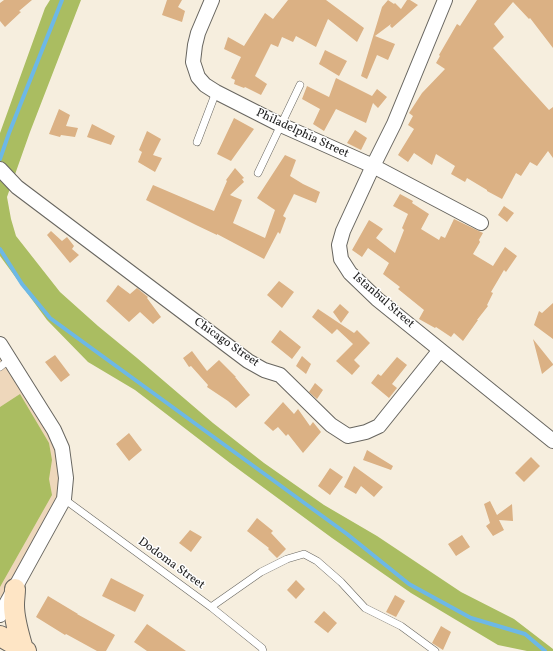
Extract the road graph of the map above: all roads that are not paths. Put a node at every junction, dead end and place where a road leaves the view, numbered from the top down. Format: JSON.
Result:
{"nodes":[{"id":1,"x":212,"y":0,"type":"edge"},
{"id":2,"x":445,"y":0,"type":"edge"},
{"id":3,"x":300,"y":84,"type":"dead end"},
{"id":4,"x":216,"y":92,"type":"junction"},
{"id":5,"x":281,"y":125,"type":"junction"},
{"id":6,"x":197,"y":142,"type":"dead end"},
{"id":7,"x":373,"y":166,"type":"junction"},
{"id":8,"x":0,"y":169,"type":"edge"},
{"id":9,"x":258,"y":173,"type":"dead end"},
{"id":10,"x":481,"y":223,"type":"dead end"},
{"id":11,"x":0,"y":344,"type":"edge"},
{"id":12,"x":440,"y":350,"type":"junction"},
{"id":13,"x":5,"y":363,"type":"edge"},
{"id":14,"x":553,"y":441,"type":"edge"},
{"id":15,"x":64,"y":499,"type":"junction"},
{"id":16,"x":8,"y":593,"type":"edge"},
{"id":17,"x":211,"y":607,"type":"junction"},
{"id":18,"x":0,"y":615,"type":"edge"},
{"id":19,"x":0,"y":636,"type":"edge"},
{"id":20,"x":0,"y":650,"type":"edge"},
{"id":21,"x":25,"y":650,"type":"edge"},
{"id":22,"x":3,"y":651,"type":"edge"},
{"id":23,"x":263,"y":651,"type":"edge"},
{"id":24,"x":435,"y":651,"type":"edge"}],
"edges":[{"from":1,"to":4,"type":"street","name":"Philadelphia Street"},
{"from":2,"to":7,"type":"street","name":"Istanbul Street"},
{"from":3,"to":5,"type":"lane"},
{"from":4,"to":5,"type":"street","name":"Philadelphia Street"},
{"from":4,"to":6,"type":"lane"},
{"from":5,"to":7,"type":"street","name":"Philadelphia Street"},
{"from":5,"to":9,"type":"lane"},
{"from":7,"to":10,"type":"street","name":"Philadelphia Street"},
{"from":7,"to":12,"type":"street","name":"Istanbul Street"},
{"from":8,"to":12,"type":"street","name":"Chicago Street"},
{"from":11,"to":13,"type":"street"},
{"from":12,"to":14,"type":"street","name":"Istanbul Street"},
{"from":13,"to":15,"type":"street"},
{"from":15,"to":16,"type":"street"},
{"from":15,"to":17,"type":"lane","name":"Dodoma Street"},
{"from":16,"to":18,"type":"street"},
{"from":16,"to":21,"type":"street"},
{"from":17,"to":23,"type":"lane","name":"Dodoma Street"},
{"from":17,"to":24,"type":"lane"},
{"from":19,"to":21,"type":"street"},
{"from":20,"to":22,"type":"street"}]}
